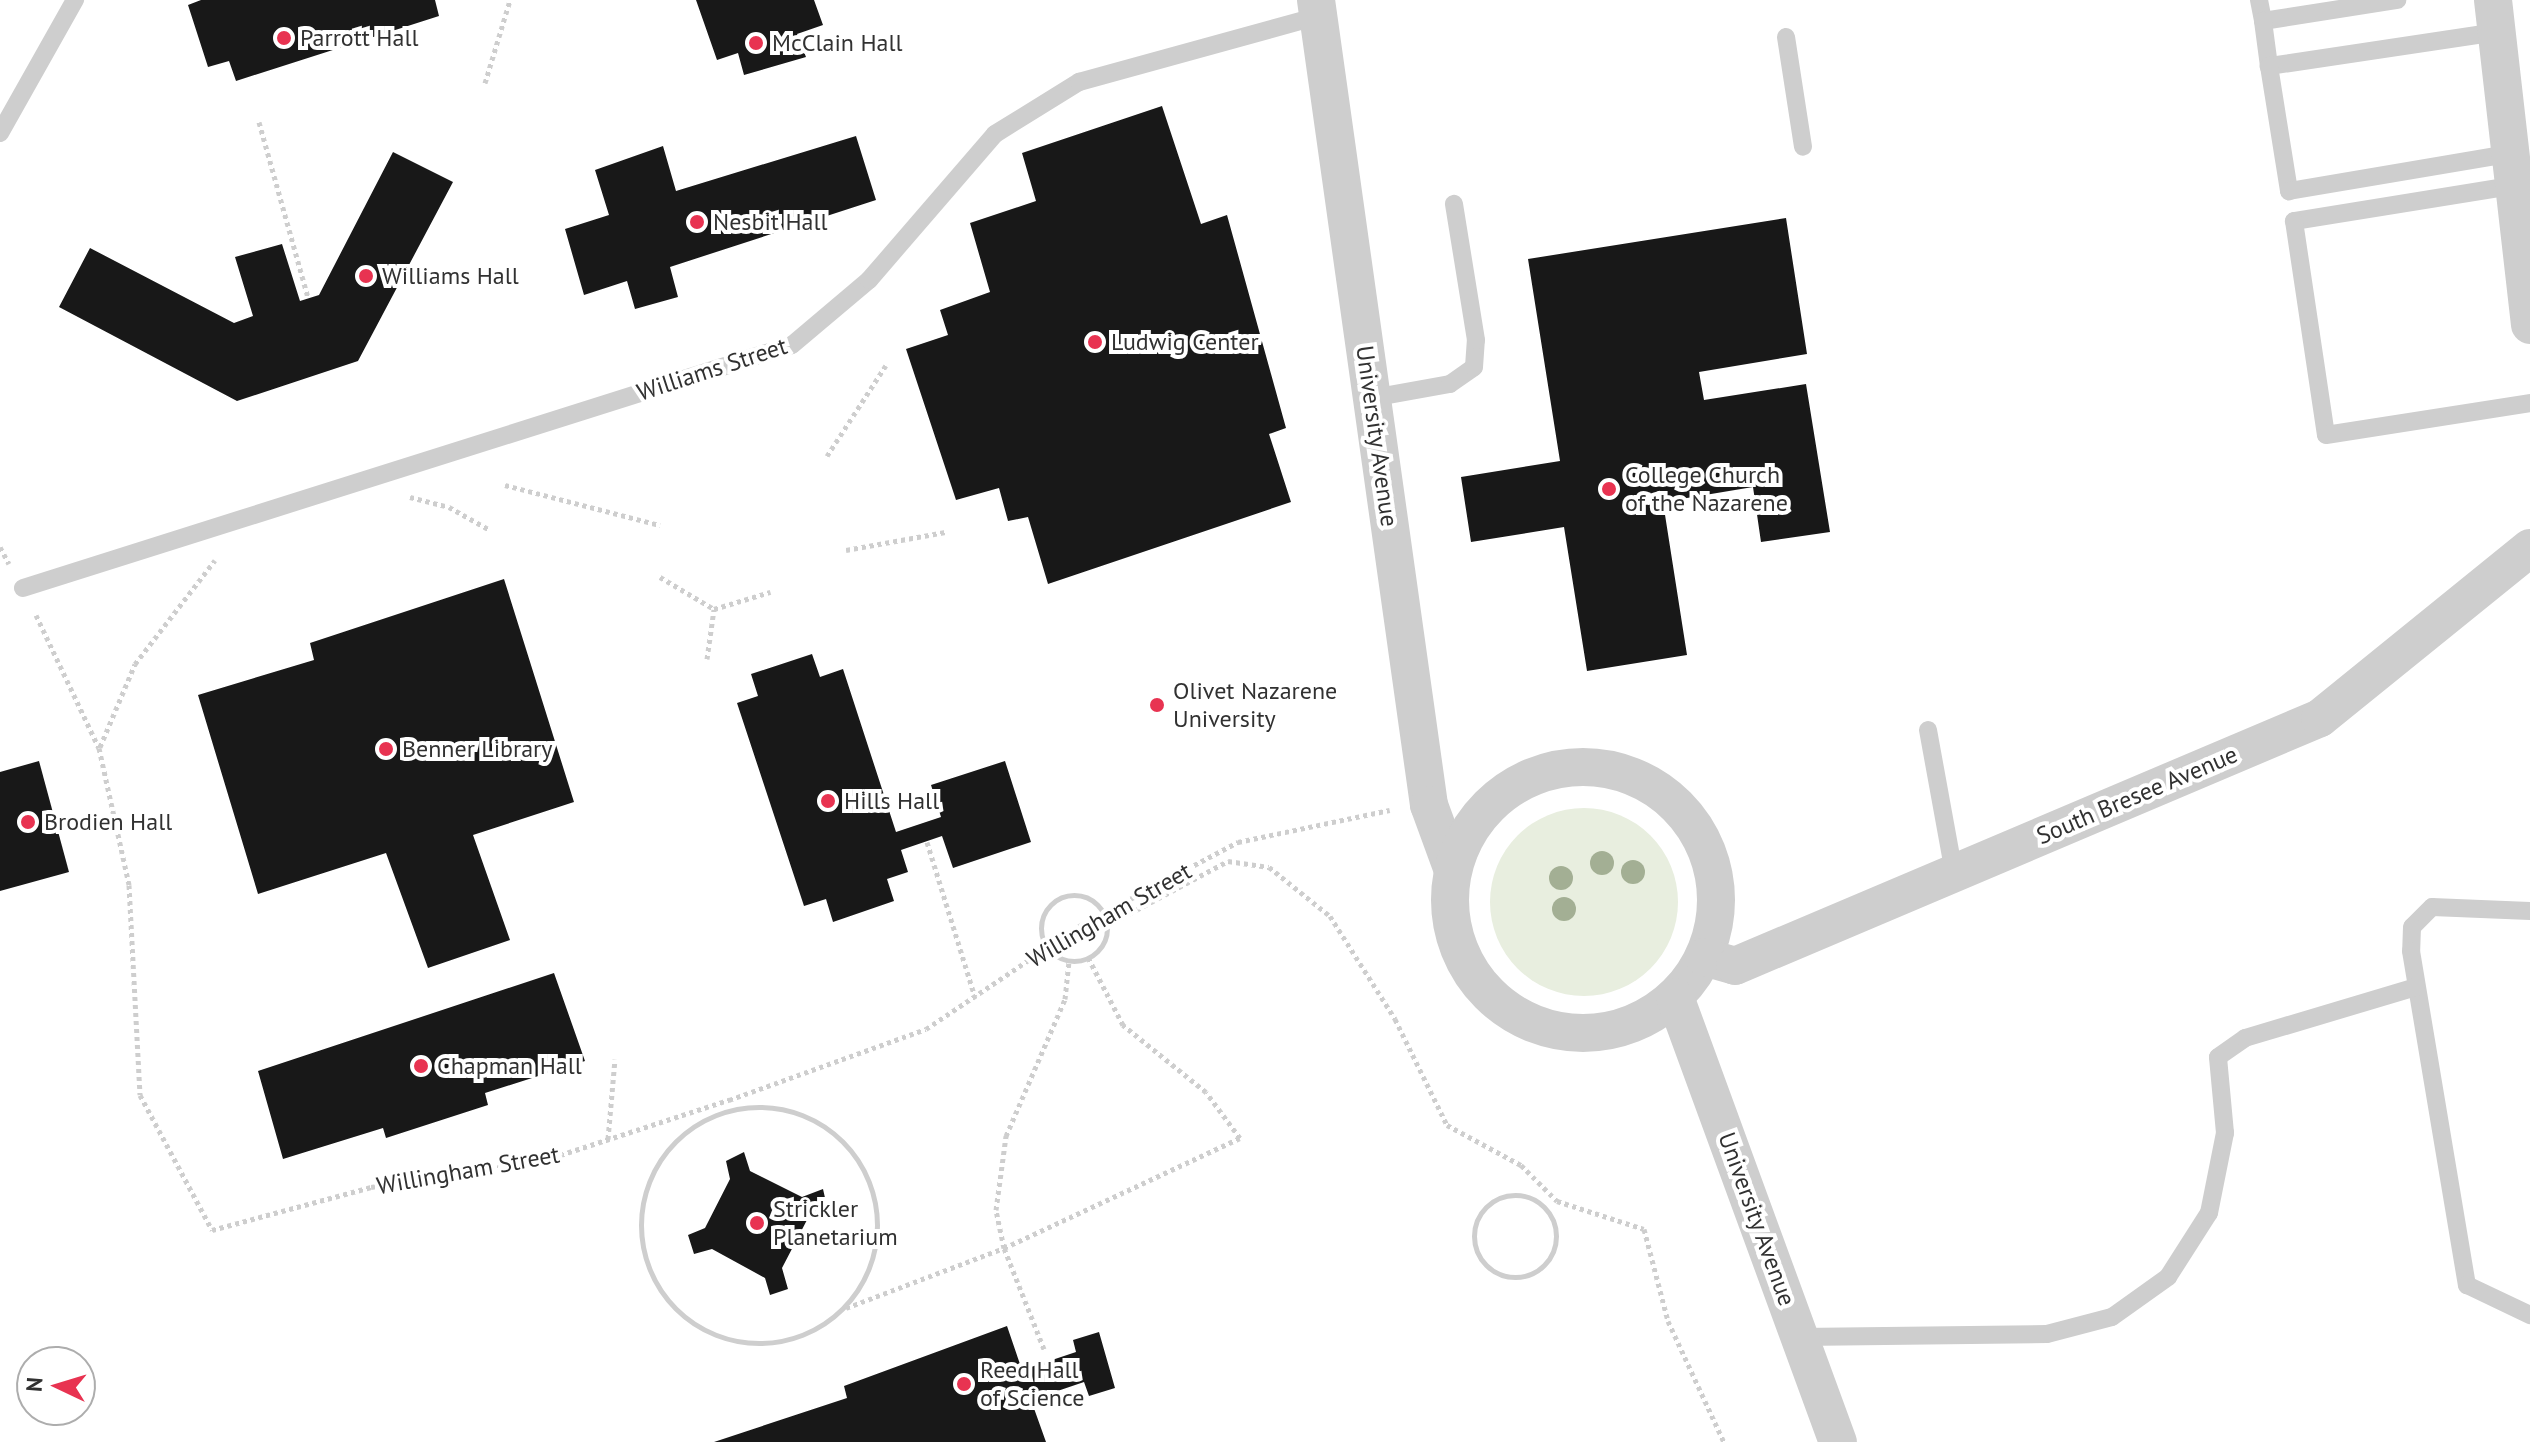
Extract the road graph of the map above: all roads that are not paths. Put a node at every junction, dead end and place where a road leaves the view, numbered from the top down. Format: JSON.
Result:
{"nodes":[{"id":1,"x":75,"y":0,"type":"edge"},
{"id":2,"x":2259,"y":0,"type":"edge"},
{"id":3,"x":2397,"y":0,"type":"edge"},
{"id":4,"x":1317,"y":8,"type":"edge"},
{"id":5,"x":2495,"y":16,"type":"edge"},
{"id":6,"x":2263,"y":21,"type":"junction"},
{"id":7,"x":1786,"y":37,"type":"dead end"},
{"id":8,"x":2269,"y":66,"type":"junction"},
{"id":9,"x":0,"y":133,"type":"edge"},
{"id":10,"x":1803,"y":147,"type":"dead end"},
{"id":11,"x":2509,"y":170,"type":"junction"},
{"id":12,"x":2289,"y":191,"type":"junction"},
{"id":13,"x":1454,"y":204,"type":"dead end"},
{"id":14,"x":2294,"y":221,"type":"junction"},
{"id":15,"x":2530,"y":325,"type":"edge"},
{"id":16,"x":1372,"y":398,"type":"junction"},
{"id":17,"x":2530,"y":403,"type":"edge"},
{"id":18,"x":2530,"y":548,"type":"edge"},
{"id":19,"x":23,"y":588,"type":"road end"},
{"id":20,"x":1928,"y":730,"type":"dead end"},
{"id":21,"x":1452,"y":868,"type":"junction"},
{"id":22,"x":1954,"y":873,"type":"junction"},
{"id":23,"x":2530,"y":911,"type":"edge"},
{"id":24,"x":1704,"y":957,"type":"junction"},
{"id":25,"x":2416,"y":987,"type":"junction"},
{"id":26,"x":1675,"y":997,"type":"junction"},
{"id":27,"x":2530,"y":1315,"type":"edge"},
{"id":28,"x":1800,"y":1337,"type":"junction"},
{"id":29,"x":1838,"y":1442,"type":"edge"}],
"edges":[{"from":1,"to":9,"type":"lane"},
{"from":2,"to":6,"type":"lane"},
{"from":3,"to":6,"type":"lane"},
{"from":4,"to":16,"type":"street","name":"University Avenue"},
{"from":4,"to":19,"type":"lane","name":"Williams Street"},
{"from":5,"to":8,"type":"lane"},
{"from":5,"to":11,"type":"street"},
{"from":6,"to":8,"type":"lane"},
{"from":7,"to":10,"type":"lane"},
{"from":8,"to":12,"type":"lane"},
{"from":11,"to":12,"type":"lane"},
{"from":11,"to":14,"type":"lane"},
{"from":11,"to":15,"type":"street"},
{"from":12,"to":14,"type":"lane"},
{"from":13,"to":16,"type":"lane"},
{"from":14,"to":17,"type":"lane"},
{"from":16,"to":21,"type":"street","name":"University Avenue"},
{"from":18,"to":22,"type":"street","name":"South Bresee Avenue"},
{"from":20,"to":22,"type":"lane"},
{"from":21,"to":24,"type":"street","name":"University Avenue"},
{"from":21,"to":26,"type":"street","name":"University Avenue"},
{"from":22,"to":24,"type":"street","name":"South Bresee Avenue"},
{"from":23,"to":25,"type":"lane"},
{"from":24,"to":26,"type":"street","name":"University Avenue"},
{"from":25,"to":27,"type":"lane"},
{"from":25,"to":28,"type":"lane"},
{"from":26,"to":28,"type":"street","name":"University Avenue"},
{"from":28,"to":29,"type":"street","name":"University Avenue"}]}
